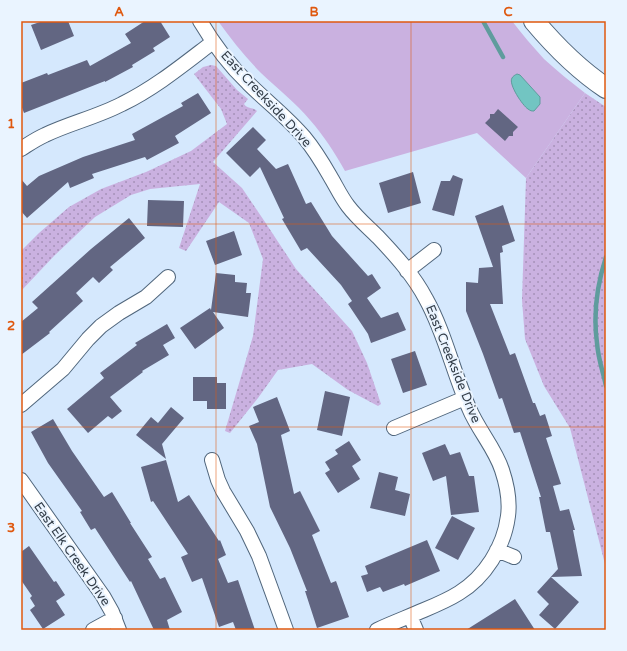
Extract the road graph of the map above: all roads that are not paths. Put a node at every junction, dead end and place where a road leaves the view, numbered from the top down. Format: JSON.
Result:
{"nodes":[{"id":1,"x":200,"y":21,"type":"edge"},
{"id":2,"x":534,"y":21,"type":"edge"},
{"id":3,"x":213,"y":42,"type":"junction"},
{"id":4,"x":606,"y":88,"type":"edge"},
{"id":5,"x":21,"y":149,"type":"edge"},
{"id":6,"x":434,"y":250,"type":"dead end"},
{"id":7,"x":407,"y":271,"type":"junction"},
{"id":8,"x":168,"y":277,"type":"dead end"},
{"id":9,"x":465,"y":398,"type":"junction"},
{"id":10,"x":21,"y":405,"type":"edge"},
{"id":11,"x":394,"y":428,"type":"dead end"},
{"id":12,"x":212,"y":460,"type":"dead end"},
{"id":13,"x":21,"y":480,"type":"edge"},
{"id":14,"x":497,"y":550,"type":"junction"},
{"id":15,"x":514,"y":557,"type":"dead end"},
{"id":16,"x":410,"y":616,"type":"junction"},
{"id":17,"x":117,"y":624,"type":"edge"},
{"id":18,"x":93,"y":630,"type":"edge"},
{"id":19,"x":286,"y":630,"type":"edge"},
{"id":20,"x":377,"y":630,"type":"edge"},
{"id":21,"x":416,"y":630,"type":"edge"}],
"edges":[{"from":1,"to":3,"type":"street","name":"East Creekside Drive"},
{"from":2,"to":4,"type":"street"},
{"from":3,"to":5,"type":"street"},
{"from":3,"to":7,"type":"street","name":"East Creekside Drive"},
{"from":6,"to":7,"type":"street"},
{"from":7,"to":9,"type":"street","name":"East Creekside Drive"},
{"from":8,"to":10,"type":"street"},
{"from":9,"to":11,"type":"street"},
{"from":9,"to":14,"type":"street","name":"East Creekside Drive"},
{"from":12,"to":19,"type":"street"},
{"from":13,"to":17,"type":"street","name":"East Elk Creek Drive"},
{"from":14,"to":15,"type":"street"},
{"from":14,"to":16,"type":"street","name":"East Creekside Drive"},
{"from":16,"to":20,"type":"street","name":"East Creekside Drive"},
{"from":16,"to":21,"type":"street"},
{"from":17,"to":18,"type":"street"}]}
